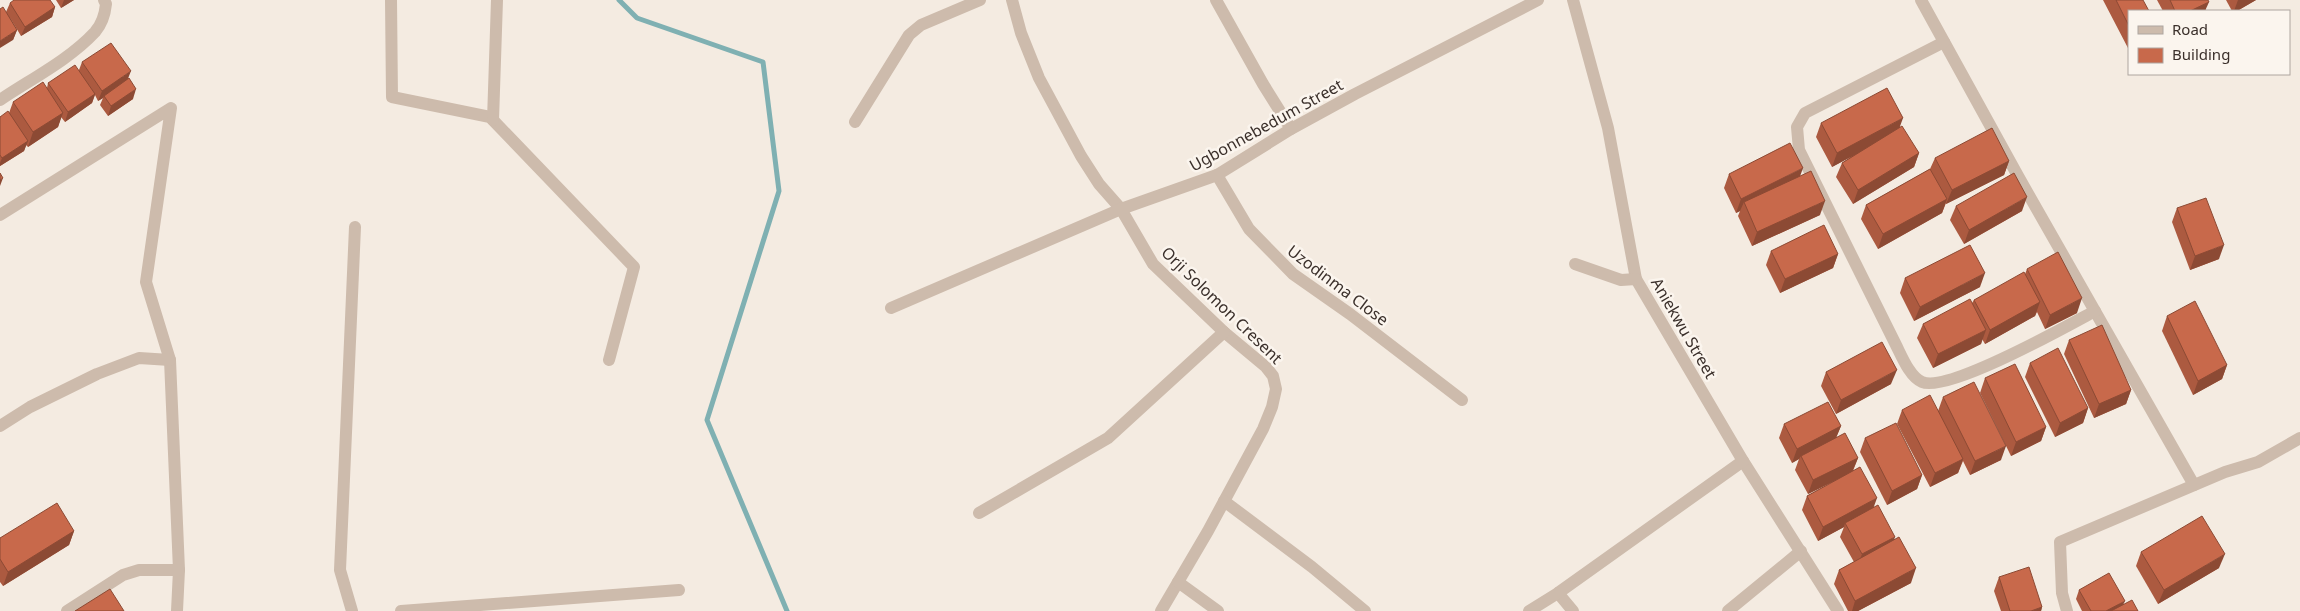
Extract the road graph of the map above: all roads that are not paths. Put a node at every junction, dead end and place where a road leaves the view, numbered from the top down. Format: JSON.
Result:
{"nodes":[{"id":1,"x":104,"y":0,"type":"edge"},
{"id":2,"x":391,"y":0,"type":"edge"},
{"id":3,"x":497,"y":0,"type":"edge"},
{"id":4,"x":980,"y":0,"type":"edge"},
{"id":5,"x":1012,"y":0,"type":"edge"},
{"id":6,"x":1216,"y":0,"type":"edge"},
{"id":7,"x":1538,"y":0,"type":"edge"},
{"id":8,"x":1573,"y":0,"type":"edge"},
{"id":9,"x":1921,"y":0,"type":"edge"},
{"id":10,"x":1944,"y":42,"type":"junction"},
{"id":11,"x":0,"y":100,"type":"edge"},
{"id":12,"x":493,"y":120,"type":"junction"},
{"id":13,"x":854,"y":122,"type":"dead end"},
{"id":14,"x":1291,"y":129,"type":"junction"},
{"id":15,"x":1216,"y":174,"type":"junction"},
{"id":16,"x":1121,"y":209,"type":"junction"},
{"id":17,"x":0,"y":216,"type":"edge"},
{"id":18,"x":354,"y":227,"type":"dead end"},
{"id":19,"x":1575,"y":264,"type":"dead end"},
{"id":20,"x":1636,"y":279,"type":"junction"},
{"id":21,"x":891,"y":308,"type":"dead end"},
{"id":22,"x":2095,"y":311,"type":"junction"},
{"id":23,"x":1224,"y":332,"type":"junction"},
{"id":24,"x":170,"y":360,"type":"junction"},
{"id":25,"x":609,"y":360,"type":"dead end"},
{"id":26,"x":1462,"y":400,"type":"dead end"},
{"id":27,"x":0,"y":426,"type":"edge"},
{"id":28,"x":2300,"y":438,"type":"edge"},
{"id":29,"x":1743,"y":461,"type":"junction"},
{"id":30,"x":2194,"y":485,"type":"junction"},
{"id":31,"x":1224,"y":502,"type":"junction"},
{"id":32,"x":979,"y":513,"type":"dead end"},
{"id":33,"x":1802,"y":551,"type":"junction"},
{"id":34,"x":179,"y":570,"type":"junction"},
{"id":35,"x":1178,"y":582,"type":"junction"},
{"id":36,"x":679,"y":590,"type":"dead end"},
{"id":37,"x":1558,"y":593,"type":"junction"},
{"id":38,"x":67,"y":611,"type":"edge"},
{"id":39,"x":177,"y":611,"type":"edge"},
{"id":40,"x":352,"y":611,"type":"edge"},
{"id":41,"x":401,"y":611,"type":"edge"},
{"id":42,"x":1162,"y":611,"type":"edge"},
{"id":43,"x":1218,"y":611,"type":"edge"},
{"id":44,"x":1365,"y":611,"type":"edge"},
{"id":45,"x":1529,"y":611,"type":"edge"},
{"id":46,"x":1573,"y":611,"type":"edge"},
{"id":47,"x":1728,"y":611,"type":"edge"},
{"id":48,"x":1838,"y":611,"type":"edge"},
{"id":49,"x":2067,"y":611,"type":"edge"}],
"edges":[{"from":1,"to":11,"type":"street"},
{"from":2,"to":12,"type":"street"},
{"from":3,"to":12,"type":"street"},
{"from":4,"to":13,"type":"street"},
{"from":5,"to":16,"type":"street","name":"Orji Solomon Cresent"},
{"from":6,"to":14,"type":"street"},
{"from":7,"to":14,"type":"street","name":"Ugbonnebedum Street"},
{"from":8,"to":20,"type":"street","name":"Aniekwu Street"},
{"from":9,"to":10,"type":"street"},
{"from":10,"to":22,"type":"street"},
{"from":10,"to":22,"type":"street"},
{"from":12,"to":25,"type":"street"},
{"from":14,"to":15,"type":"street","name":"Ugbonnebedum Street"},
{"from":15,"to":16,"type":"street","name":"Ugbonnebedum Street"},
{"from":15,"to":26,"type":"street","name":"Uzodinma Close"},
{"from":16,"to":21,"type":"street","name":"Ugbonnebedum Street"},
{"from":16,"to":23,"type":"street","name":"Orji Solomon Cresent"},
{"from":17,"to":24,"type":"street"},
{"from":18,"to":40,"type":"street"},
{"from":19,"to":20,"type":"street"},
{"from":20,"to":29,"type":"street","name":"Aniekwu Street"},
{"from":22,"to":30,"type":"street"},
{"from":23,"to":31,"type":"street","name":"Orji Solomon Cresent"},
{"from":23,"to":32,"type":"street"},
{"from":24,"to":27,"type":"street"},
{"from":24,"to":34,"type":"street"},
{"from":28,"to":30,"type":"street"},
{"from":29,"to":33,"type":"street","name":"Aniekwu Street"},
{"from":29,"to":37,"type":"street"},
{"from":30,"to":49,"type":"street"},
{"from":31,"to":35,"type":"street","name":"Orji Solomon Cresent"},
{"from":31,"to":44,"type":"street"},
{"from":33,"to":47,"type":"street"},
{"from":33,"to":48,"type":"street","name":"Aniekwu Street"},
{"from":34,"to":38,"type":"street"},
{"from":34,"to":39,"type":"street"},
{"from":35,"to":42,"type":"street","name":"Orji Solomon Cresent"},
{"from":35,"to":43,"type":"street"},
{"from":36,"to":41,"type":"street"},
{"from":37,"to":45,"type":"street"},
{"from":37,"to":46,"type":"street"}]}
